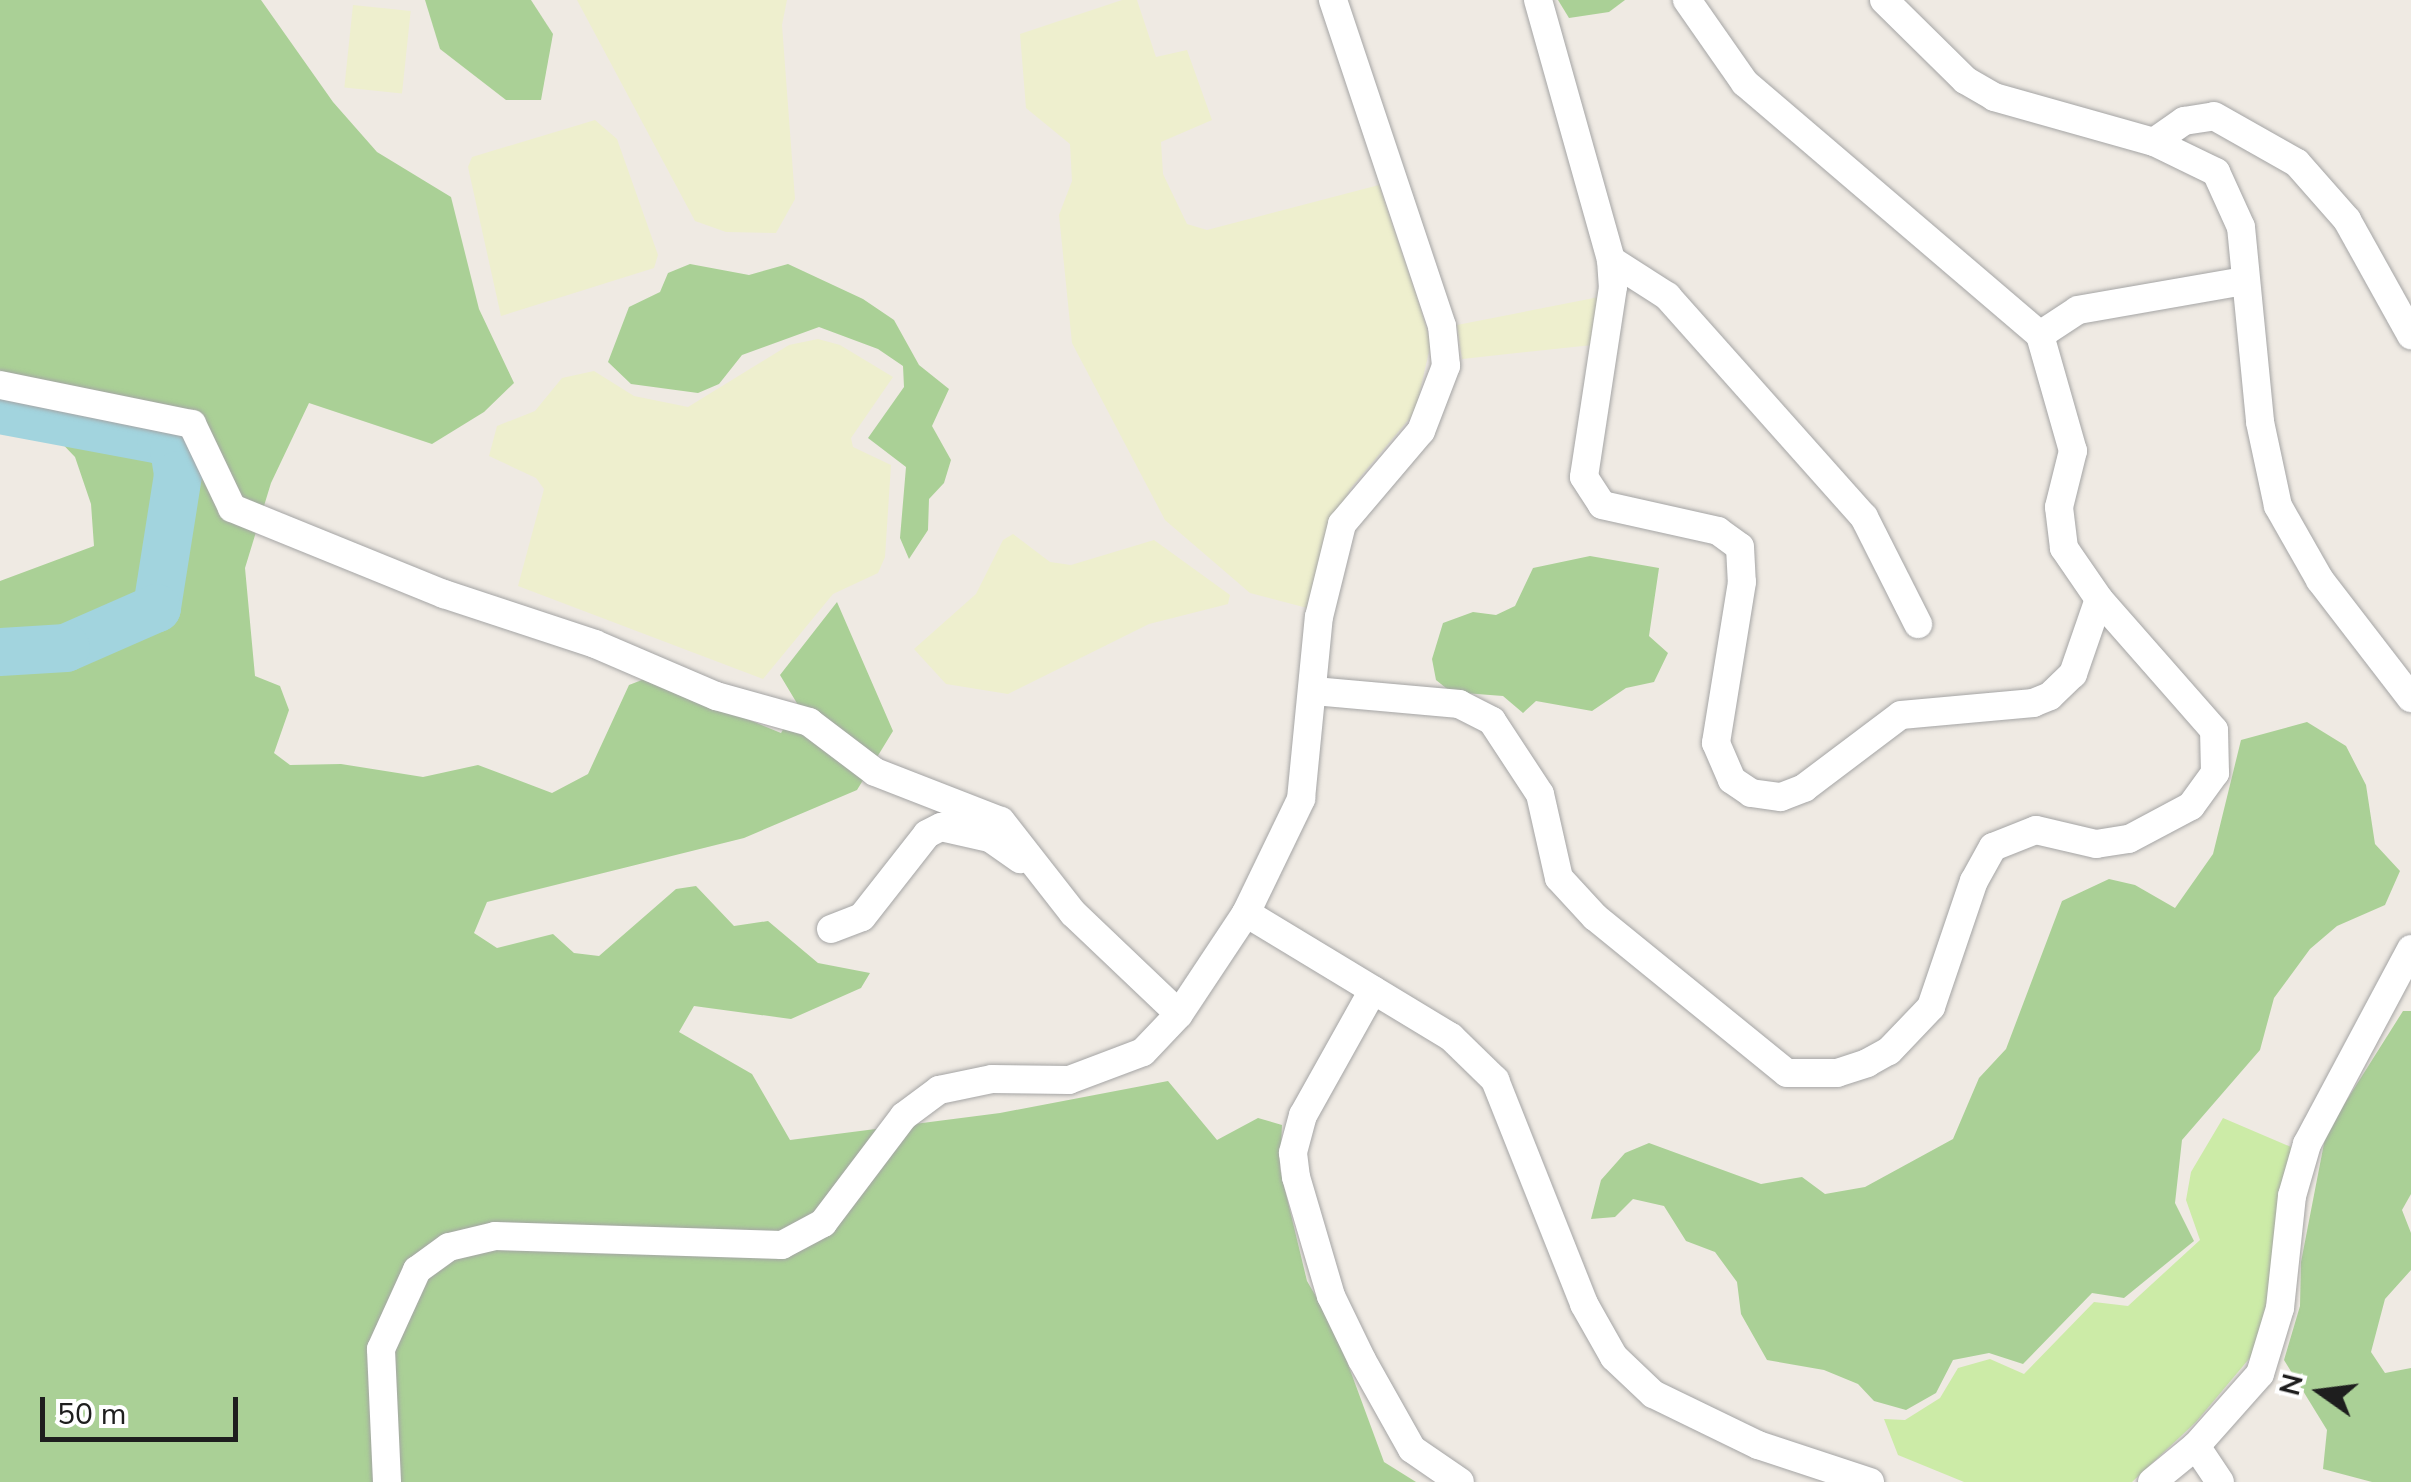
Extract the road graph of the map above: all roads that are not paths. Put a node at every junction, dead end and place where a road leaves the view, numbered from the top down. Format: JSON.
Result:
{"nodes":[{"id":1,"x":1333,"y":0,"type":"edge"},
{"id":2,"x":1538,"y":0,"type":"edge"},
{"id":3,"x":1687,"y":0,"type":"edge"},
{"id":4,"x":1884,"y":0,"type":"edge"},
{"id":5,"x":2154,"y":142,"type":"junction"},
{"id":6,"x":1611,"y":260,"type":"junction"},
{"id":7,"x":2244,"y":282,"type":"junction"},
{"id":8,"x":2411,"y":335,"type":"edge"},
{"id":9,"x":2040,"y":336,"type":"junction"},
{"id":10,"x":0,"y":385,"type":"edge"},
{"id":11,"x":2099,"y":599,"type":"junction"},
{"id":12,"x":1918,"y":624,"type":"dead end"},
{"id":13,"x":1314,"y":691,"type":"junction"},
{"id":14,"x":2411,"y":698,"type":"edge"},
{"id":15,"x":1036,"y":872,"type":"junction"},
{"id":16,"x":1246,"y":913,"type":"junction"},
{"id":17,"x":831,"y":929,"type":"dead end"},
{"id":18,"x":2411,"y":949,"type":"edge"},
{"id":19,"x":1373,"y":990,"type":"junction"},
{"id":20,"x":1178,"y":1014,"type":"junction"},
{"id":21,"x":2196,"y":1446,"type":"junction"},
{"id":22,"x":388,"y":1482,"type":"edge"},
{"id":23,"x":1460,"y":1482,"type":"edge"},
{"id":24,"x":1870,"y":1482,"type":"edge"},
{"id":25,"x":2152,"y":1482,"type":"edge"},
{"id":26,"x":2220,"y":1482,"type":"edge"}],
"edges":[{"from":1,"to":13,"type":"street"},
{"from":2,"to":6,"type":"street"},
{"from":3,"to":9,"type":"street"},
{"from":4,"to":5,"type":"street"},
{"from":5,"to":7,"type":"street"},
{"from":5,"to":8,"type":"street"},
{"from":6,"to":11,"type":"street"},
{"from":6,"to":12,"type":"street"},
{"from":7,"to":9,"type":"street"},
{"from":7,"to":14,"type":"street"},
{"from":9,"to":11,"type":"street"},
{"from":10,"to":15,"type":"street"},
{"from":11,"to":13,"type":"street"},
{"from":13,"to":16,"type":"street"},
{"from":15,"to":17,"type":"street"},
{"from":15,"to":20,"type":"street"},
{"from":16,"to":19,"type":"street"},
{"from":16,"to":20,"type":"street"},
{"from":18,"to":21,"type":"street"},
{"from":19,"to":23,"type":"street"},
{"from":19,"to":24,"type":"street"},
{"from":20,"to":22,"type":"street"},
{"from":21,"to":25,"type":"street"},
{"from":21,"to":26,"type":"street"}]}
